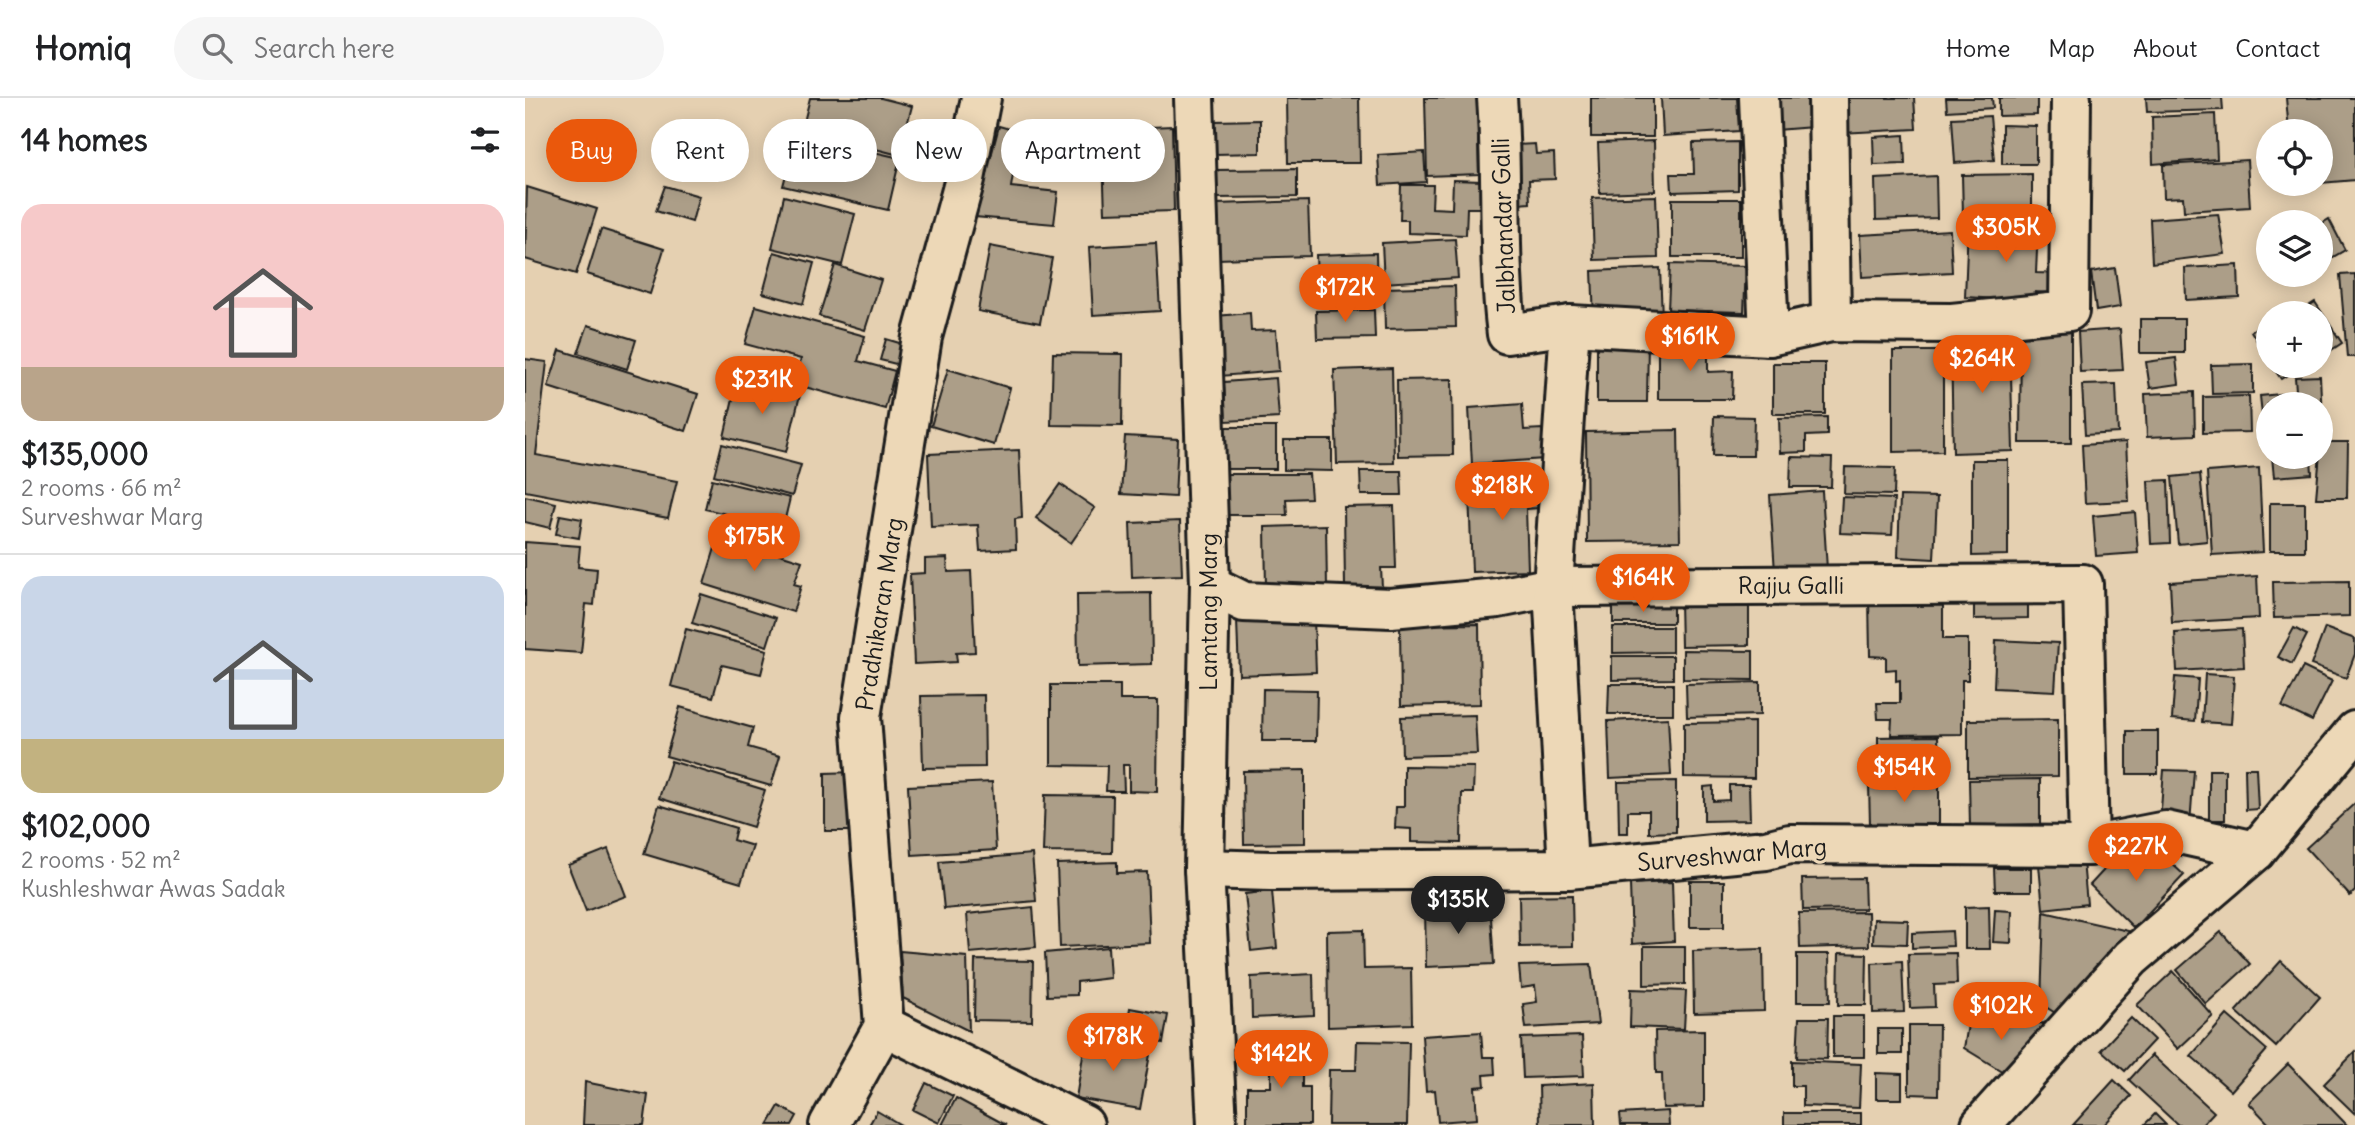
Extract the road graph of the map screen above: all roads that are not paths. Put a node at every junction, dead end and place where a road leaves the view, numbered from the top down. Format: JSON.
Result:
{"nodes":[{"id":1,"x":981,"y":98,"type":"edge"},
{"id":2,"x":1194,"y":98,"type":"edge"},
{"id":3,"x":1497,"y":98,"type":"edge"},
{"id":4,"x":1759,"y":98,"type":"edge"},
{"id":5,"x":1828,"y":98,"type":"edge"},
{"id":6,"x":2071,"y":98,"type":"edge"},
{"id":7,"x":1831,"y":323,"type":"junction"},
{"id":8,"x":1570,"y":325,"type":"junction"},
{"id":9,"x":1769,"y":336,"type":"junction"},
{"id":10,"x":1210,"y":585,"type":"junction"},
{"id":11,"x":1553,"y":587,"type":"junction"},
{"id":12,"x":2355,"y":731,"type":"edge"},
{"id":13,"x":2089,"y":846,"type":"junction"},
{"id":14,"x":2256,"y":851,"type":"junction"},
{"id":15,"x":1204,"y":869,"type":"junction"},
{"id":16,"x":1568,"y":869,"type":"junction"},
{"id":17,"x":884,"y":1026,"type":"junction"},
{"id":18,"x":829,"y":1125,"type":"edge"},
{"id":19,"x":1084,"y":1125,"type":"edge"},
{"id":20,"x":1217,"y":1125,"type":"edge"},
{"id":21,"x":1981,"y":1125,"type":"edge"}],
"edges":[{"from":1,"to":17,"type":"street","name":"Pradhikaran Marg"},
{"from":2,"to":10,"type":"street","name":"Lamtang Marg"},
{"from":3,"to":8,"type":"street","name":"Jalbhandar Galli"},
{"from":4,"to":9,"type":"street"},
{"from":5,"to":7,"type":"street"},
{"from":6,"to":7,"type":"street","name":"Jalbhandar Galli"},
{"from":7,"to":9,"type":"street","name":"Jalbhandar Galli"},
{"from":8,"to":9,"type":"street","name":"Jalbhandar Galli"},
{"from":8,"to":11,"type":"street"},
{"from":10,"to":11,"type":"street","name":"Rajju Galli"},
{"from":10,"to":15,"type":"street","name":"Lamtang Marg"},
{"from":11,"to":13,"type":"street","name":"Rajju Galli"},
{"from":11,"to":16,"type":"street"},
{"from":12,"to":14,"type":"street"},
{"from":13,"to":14,"type":"street","name":"Surveshwar Marg"},
{"from":13,"to":16,"type":"street","name":"Surveshwar Marg"},
{"from":14,"to":21,"type":"street"},
{"from":15,"to":16,"type":"street","name":"Surveshwar Marg"},
{"from":15,"to":20,"type":"street","name":"Lamtang Marg"},
{"from":17,"to":18,"type":"street"},
{"from":17,"to":19,"type":"street"}]}
